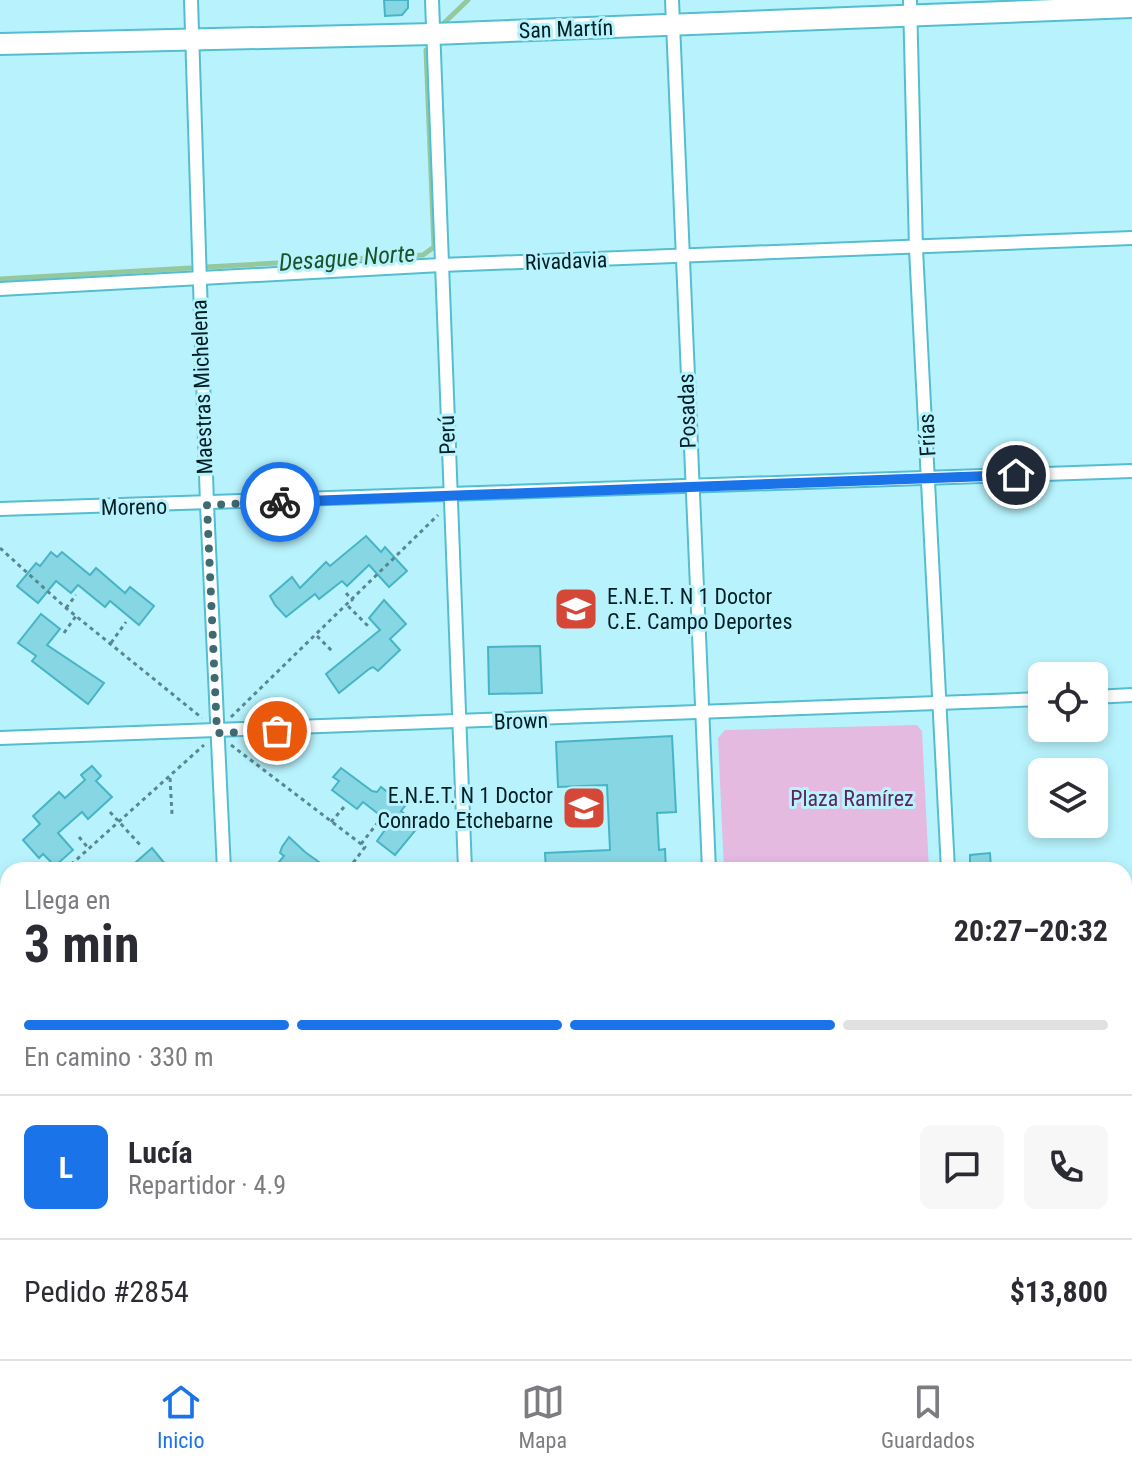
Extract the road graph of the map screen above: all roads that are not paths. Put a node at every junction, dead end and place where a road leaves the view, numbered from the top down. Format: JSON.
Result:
{"nodes":[{"id":1,"x":191,"y":0,"type":"edge"},
{"id":2,"x":432,"y":0,"type":"edge"},
{"id":3,"x":672,"y":0,"type":"edge"},
{"id":4,"x":1132,"y":7,"type":"edge"},
{"id":5,"x":910,"y":9,"type":"edge"},
{"id":6,"x":673,"y":25,"type":"junction"},
{"id":7,"x":433,"y":34,"type":"junction"},
{"id":8,"x":192,"y":41,"type":"junction"},
{"id":9,"x":0,"y":44,"type":"edge"},
{"id":10,"x":1132,"y":238,"type":"edge"},
{"id":11,"x":916,"y":249,"type":"junction"},
{"id":12,"x":681,"y":258,"type":"junction"},
{"id":13,"x":441,"y":265,"type":"junction"},
{"id":14,"x":198,"y":277,"type":"junction"},
{"id":15,"x":0,"y":289,"type":"edge"},
{"id":16,"x":1132,"y":471,"type":"edge"},
{"id":17,"x":929,"y":477,"type":"junction"},
{"id":18,"x":690,"y":487,"type":"junction"},
{"id":19,"x":449,"y":499,"type":"junction"},
{"id":20,"x":207,"y":505,"type":"junction"},
{"id":21,"x":0,"y":509,"type":"edge"},
{"id":22,"x":1132,"y":695,"type":"edge"},
{"id":23,"x":1108,"y":696,"type":"edge"},
{"id":24,"x":1028,"y":700,"type":"edge"},
{"id":25,"x":940,"y":703,"type":"junction"},
{"id":26,"x":701,"y":713,"type":"junction"},
{"id":27,"x":458,"y":724,"type":"junction"},
{"id":28,"x":217,"y":733,"type":"junction"},
{"id":29,"x":0,"y":738,"type":"edge"},
{"id":30,"x":224,"y":862,"type":"edge"},
{"id":31,"x":465,"y":862,"type":"edge"},
{"id":32,"x":709,"y":862,"type":"edge"},
{"id":33,"x":948,"y":862,"type":"edge"}],
"edges":[{"from":1,"to":8,"type":"street","name":"Maestras Michelena"},
{"from":2,"to":7,"type":"street","name":"Perú"},
{"from":3,"to":6,"type":"street","name":"Posadas"},
{"from":4,"to":5,"type":"main road","name":"San Martín"},
{"from":5,"to":6,"type":"main road","name":"San Martín"},
{"from":5,"to":11,"type":"street","name":"Frías"},
{"from":6,"to":7,"type":"main road","name":"San Martín"},
{"from":6,"to":12,"type":"street","name":"Posadas"},
{"from":7,"to":8,"type":"main road","name":"San Martín"},
{"from":7,"to":13,"type":"street","name":"Perú"},
{"from":8,"to":9,"type":"main road","name":"San Martín"},
{"from":8,"to":14,"type":"street","name":"Maestras Michelena"},
{"from":10,"to":11,"type":"street","name":"Rivadavia"},
{"from":11,"to":12,"type":"street","name":"Rivadavia"},
{"from":11,"to":17,"type":"street","name":"Frías"},
{"from":12,"to":13,"type":"street","name":"Rivadavia"},
{"from":12,"to":18,"type":"street","name":"Posadas"},
{"from":13,"to":14,"type":"street","name":"Rivadavia"},
{"from":13,"to":19,"type":"street","name":"Perú"},
{"from":14,"to":15,"type":"street","name":"Rivadavia"},
{"from":14,"to":20,"type":"street","name":"Maestras Michelena"},
{"from":16,"to":17,"type":"street","name":"Moreno"},
{"from":17,"to":18,"type":"street","name":"Moreno"},
{"from":17,"to":25,"type":"street","name":"Frías"},
{"from":18,"to":19,"type":"street","name":"Moreno"},
{"from":18,"to":26,"type":"street","name":"Posadas"},
{"from":19,"to":20,"type":"street","name":"Moreno"},
{"from":19,"to":27,"type":"street","name":"Perú"},
{"from":20,"to":21,"type":"street","name":"Moreno"},
{"from":20,"to":28,"type":"street","name":"Maestras Michelena"},
{"from":22,"to":23,"type":"street"},
{"from":24,"to":25,"type":"street","name":"Brown"},
{"from":25,"to":26,"type":"street","name":"Brown"},
{"from":25,"to":33,"type":"street","name":"Frías"},
{"from":26,"to":27,"type":"street","name":"Brown"},
{"from":26,"to":32,"type":"street","name":"Posadas"},
{"from":27,"to":28,"type":"street","name":"Brown"},
{"from":27,"to":31,"type":"street","name":"Perú"},
{"from":28,"to":29,"type":"street","name":"Brown"},
{"from":28,"to":30,"type":"street","name":"Maestras Michelena"}]}
